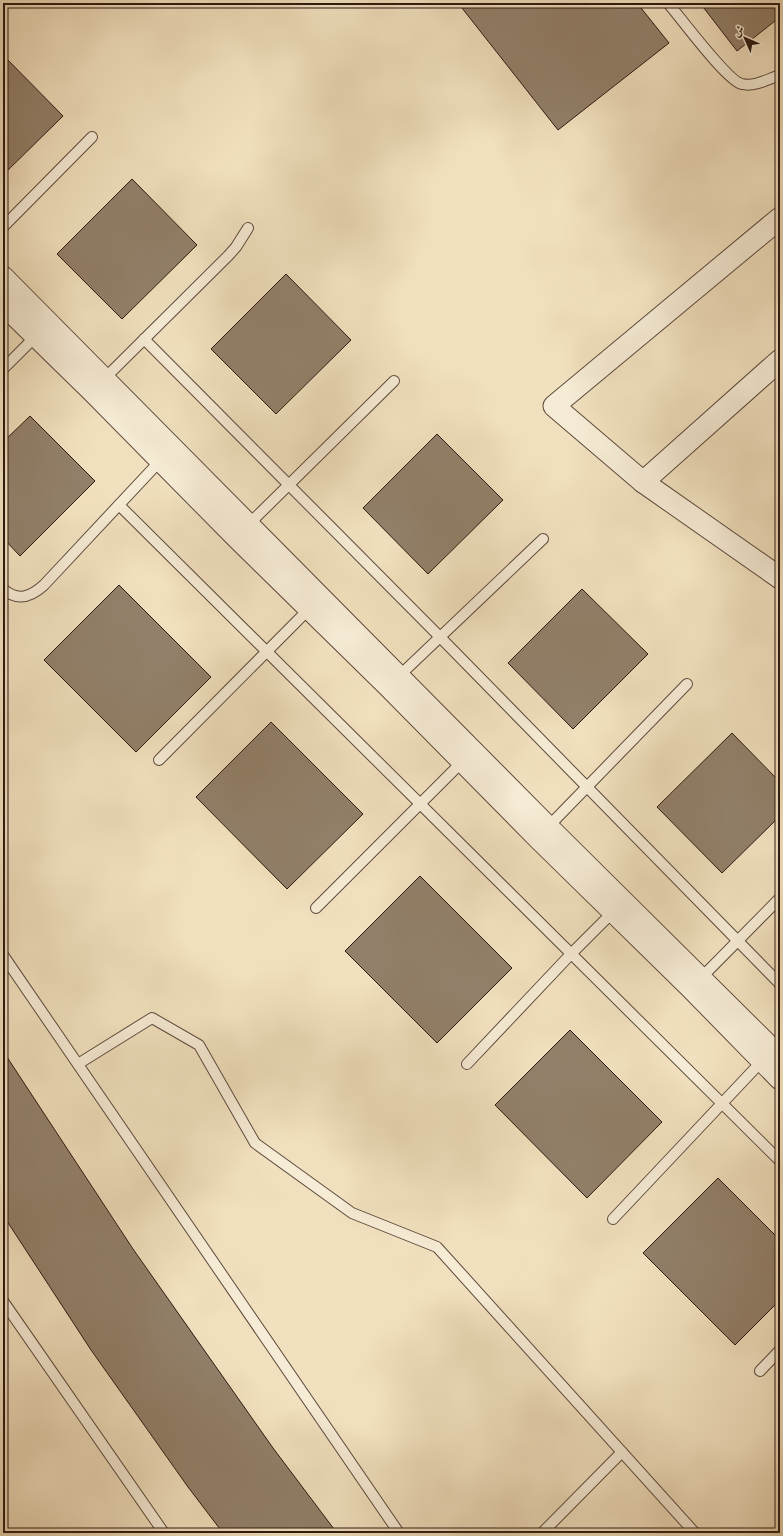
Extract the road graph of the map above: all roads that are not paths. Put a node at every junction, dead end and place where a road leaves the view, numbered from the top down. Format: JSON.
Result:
{"nodes":[{"id":1,"x":668,"y":3,"type":"edge"},
{"id":2,"x":780,"y":75,"type":"edge"},
{"id":3,"x":92,"y":137,"type":"dead end"},
{"id":4,"x":780,"y":218,"type":"edge"},
{"id":5,"x":3,"y":227,"type":"edge"},
{"id":6,"x":248,"y":228,"type":"dead end"},
{"id":7,"x":3,"y":277,"type":"edge"},
{"id":8,"x":3,"y":304,"type":"edge"},
{"id":9,"x":36,"y":336,"type":"junction"},
{"id":10,"x":144,"y":339,"type":"junction"},
{"id":11,"x":780,"y":360,"type":"edge"},
{"id":12,"x":3,"y":369,"type":"edge"},
{"id":13,"x":394,"y":381,"type":"dead end"},
{"id":14,"x":98,"y":385,"type":"junction"},
{"id":15,"x":160,"y":460,"type":"junction"},
{"id":16,"x":643,"y":482,"type":"junction"},
{"id":17,"x":288,"y":485,"type":"junction"},
{"id":18,"x":119,"y":505,"type":"junction"},
{"id":19,"x":242,"y":530,"type":"junction"},
{"id":20,"x":543,"y":539,"type":"dead end"},
{"id":21,"x":780,"y":578,"type":"edge"},
{"id":22,"x":3,"y":589,"type":"edge"},
{"id":23,"x":309,"y":609,"type":"junction"},
{"id":24,"x":440,"y":637,"type":"junction"},
{"id":25,"x":267,"y":652,"type":"junction"},
{"id":26,"x":394,"y":681,"type":"junction"},
{"id":27,"x":687,"y":684,"type":"dead end"},
{"id":28,"x":159,"y":760,"type":"dead end"},
{"id":29,"x":462,"y":762,"type":"junction"},
{"id":30,"x":586,"y":788,"type":"junction"},
{"id":31,"x":419,"y":804,"type":"junction"},
{"id":32,"x":543,"y":832,"type":"junction"},
{"id":33,"x":780,"y":898,"type":"edge"},
{"id":34,"x":316,"y":908,"type":"dead end"},
{"id":35,"x":613,"y":912,"type":"junction"},
{"id":36,"x":737,"y":942,"type":"junction"},
{"id":37,"x":572,"y":954,"type":"junction"},
{"id":38,"x":3,"y":955,"type":"edge"},
{"id":39,"x":696,"y":983,"type":"junction"},
{"id":40,"x":780,"y":984,"type":"edge"},
{"id":41,"x":771,"y":1059,"type":"edge"},
{"id":42,"x":78,"y":1064,"type":"junction"},
{"id":43,"x":467,"y":1064,"type":"dead end"},
{"id":44,"x":780,"y":1079,"type":"edge"},
{"id":45,"x":722,"y":1103,"type":"junction"},
{"id":46,"x":780,"y":1161,"type":"edge"},
{"id":47,"x":613,"y":1219,"type":"dead end"},
{"id":48,"x":3,"y":1301,"type":"edge"},
{"id":49,"x":780,"y":1350,"type":"edge"},
{"id":50,"x":760,"y":1371,"type":"dead end"},
{"id":51,"x":622,"y":1452,"type":"junction"},
{"id":52,"x":164,"y":1533,"type":"edge"},
{"id":53,"x":399,"y":1533,"type":"edge"},
{"id":54,"x":542,"y":1533,"type":"edge"},
{"id":55,"x":695,"y":1533,"type":"edge"}],
"edges":[{"from":1,"to":2,"type":"lane"},
{"from":3,"to":5,"type":"lane"},
{"from":4,"to":16,"type":"street"},
{"from":6,"to":10,"type":"lane"},
{"from":7,"to":14,"type":"street"},
{"from":8,"to":9,"type":"street"},
{"from":9,"to":12,"type":"lane"},
{"from":9,"to":14,"type":"street"},
{"from":10,"to":14,"type":"lane"},
{"from":10,"to":17,"type":"lane"},
{"from":11,"to":16,"type":"street"},
{"from":13,"to":17,"type":"lane"},
{"from":14,"to":15,"type":"street"},
{"from":14,"to":19,"type":"street"},
{"from":15,"to":18,"type":"lane"},
{"from":15,"to":19,"type":"street"},
{"from":16,"to":21,"type":"street"},
{"from":17,"to":19,"type":"lane"},
{"from":17,"to":24,"type":"lane"},
{"from":18,"to":22,"type":"lane"},
{"from":18,"to":25,"type":"lane"},
{"from":19,"to":23,"type":"street"},
{"from":19,"to":26,"type":"street"},
{"from":20,"to":24,"type":"lane"},
{"from":23,"to":25,"type":"lane"},
{"from":23,"to":26,"type":"street"},
{"from":24,"to":26,"type":"lane"},
{"from":24,"to":30,"type":"lane"},
{"from":25,"to":28,"type":"lane"},
{"from":25,"to":31,"type":"lane"},
{"from":26,"to":29,"type":"street"},
{"from":26,"to":32,"type":"street"},
{"from":27,"to":30,"type":"lane"},
{"from":29,"to":31,"type":"lane"},
{"from":29,"to":32,"type":"street"},
{"from":30,"to":32,"type":"lane"},
{"from":30,"to":36,"type":"lane"},
{"from":31,"to":34,"type":"lane"},
{"from":31,"to":37,"type":"lane"},
{"from":32,"to":35,"type":"street"},
{"from":32,"to":39,"type":"street"},
{"from":33,"to":36,"type":"lane"},
{"from":35,"to":37,"type":"lane"},
{"from":35,"to":39,"type":"street"},
{"from":36,"to":39,"type":"lane"},
{"from":36,"to":40,"type":"lane"},
{"from":37,"to":43,"type":"lane"},
{"from":37,"to":45,"type":"lane"},
{"from":38,"to":42,"type":"lane"},
{"from":39,"to":41,"type":"street"},
{"from":41,"to":44,"type":"street"},
{"from":41,"to":45,"type":"lane"},
{"from":42,"to":51,"type":"lane"},
{"from":42,"to":53,"type":"lane"},
{"from":45,"to":46,"type":"lane"},
{"from":45,"to":47,"type":"lane"},
{"from":48,"to":52,"type":"lane"},
{"from":49,"to":50,"type":"lane"},
{"from":51,"to":54,"type":"lane"},
{"from":51,"to":55,"type":"lane"}]}
